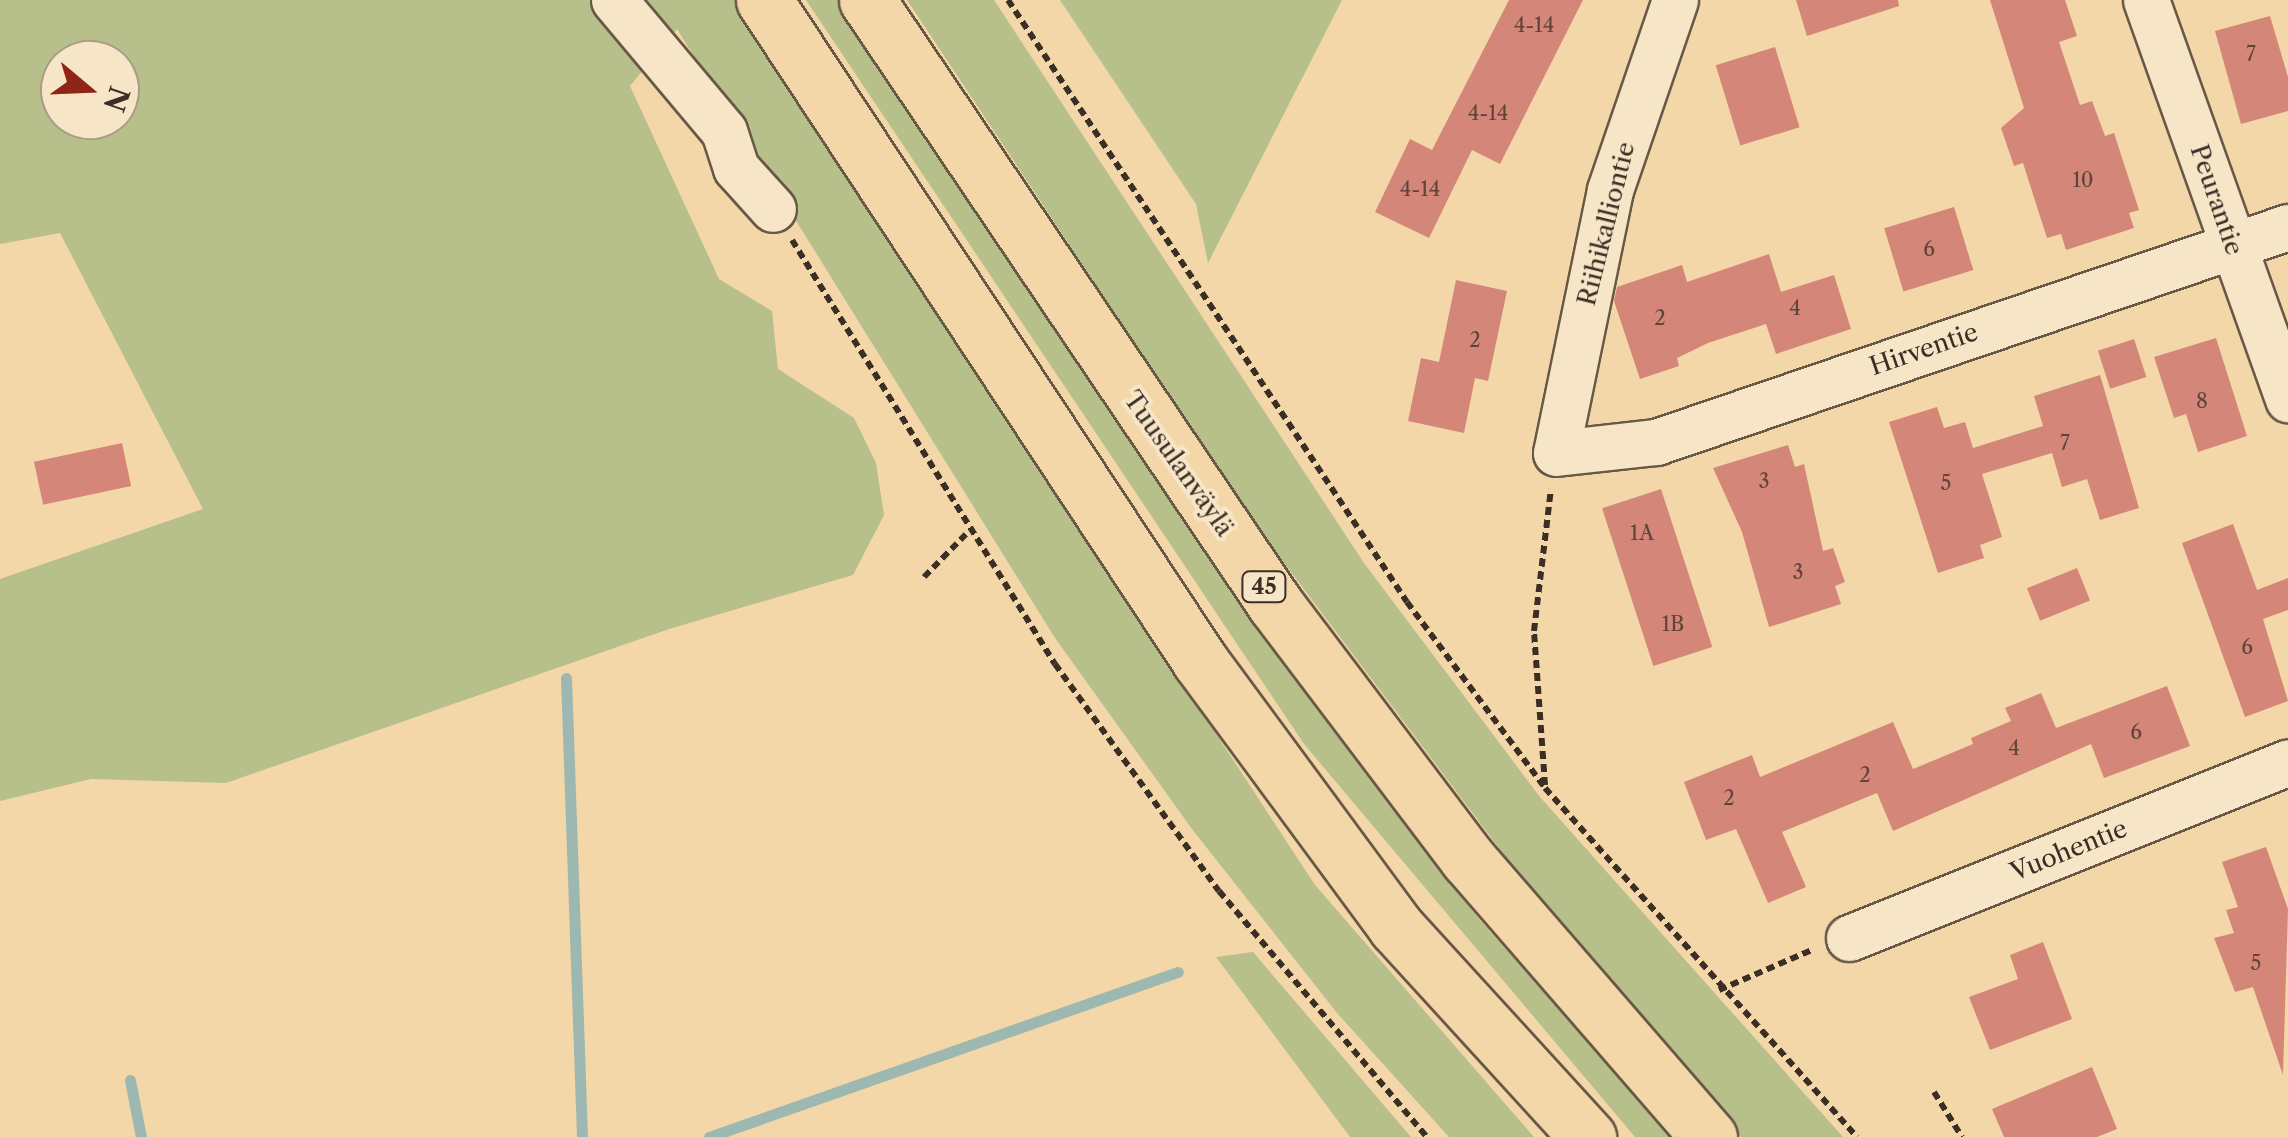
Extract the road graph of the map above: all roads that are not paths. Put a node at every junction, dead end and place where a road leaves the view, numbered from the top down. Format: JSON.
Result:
{"nodes":[{"id":1,"x":614,"y":0,"type":"edge"},
{"id":2,"x":764,"y":0,"type":"edge"},
{"id":3,"x":867,"y":0,"type":"edge"},
{"id":4,"x":2146,"y":0,"type":"edge"},
{"id":5,"x":1664,"y":4,"type":"edge"},
{"id":6,"x":773,"y":210,"type":"road end"},
{"id":7,"x":2288,"y":226,"type":"edge"},
{"id":8,"x":2231,"y":246,"type":"junction"},
{"id":9,"x":2288,"y":399,"type":"edge"},
{"id":10,"x":1556,"y":453,"type":"joint"},
{"id":11,"x":2288,"y":762,"type":"edge"},
{"id":12,"x":1849,"y":938,"type":"road end"},
{"id":13,"x":1588,"y":1137,"type":"edge"},
{"id":14,"x":1709,"y":1137,"type":"edge"}],
"edges":[{"from":1,"to":6,"type":"street"},
{"from":2,"to":13,"type":"main road"},
{"from":3,"to":14,"type":"main road","name":"Tuusulanväylä","number":"45"},
{"from":4,"to":8,"type":"street","name":"Peurantie"},
{"from":5,"to":10,"type":"street","name":"Riihikalliontie"},
{"from":7,"to":8,"type":"street","name":"Hirventie"},
{"from":8,"to":9,"type":"street","name":"Peurantie"},
{"from":8,"to":10,"type":"street","name":"Hirventie"},
{"from":11,"to":12,"type":"street","name":"Vuohentie"}]}
